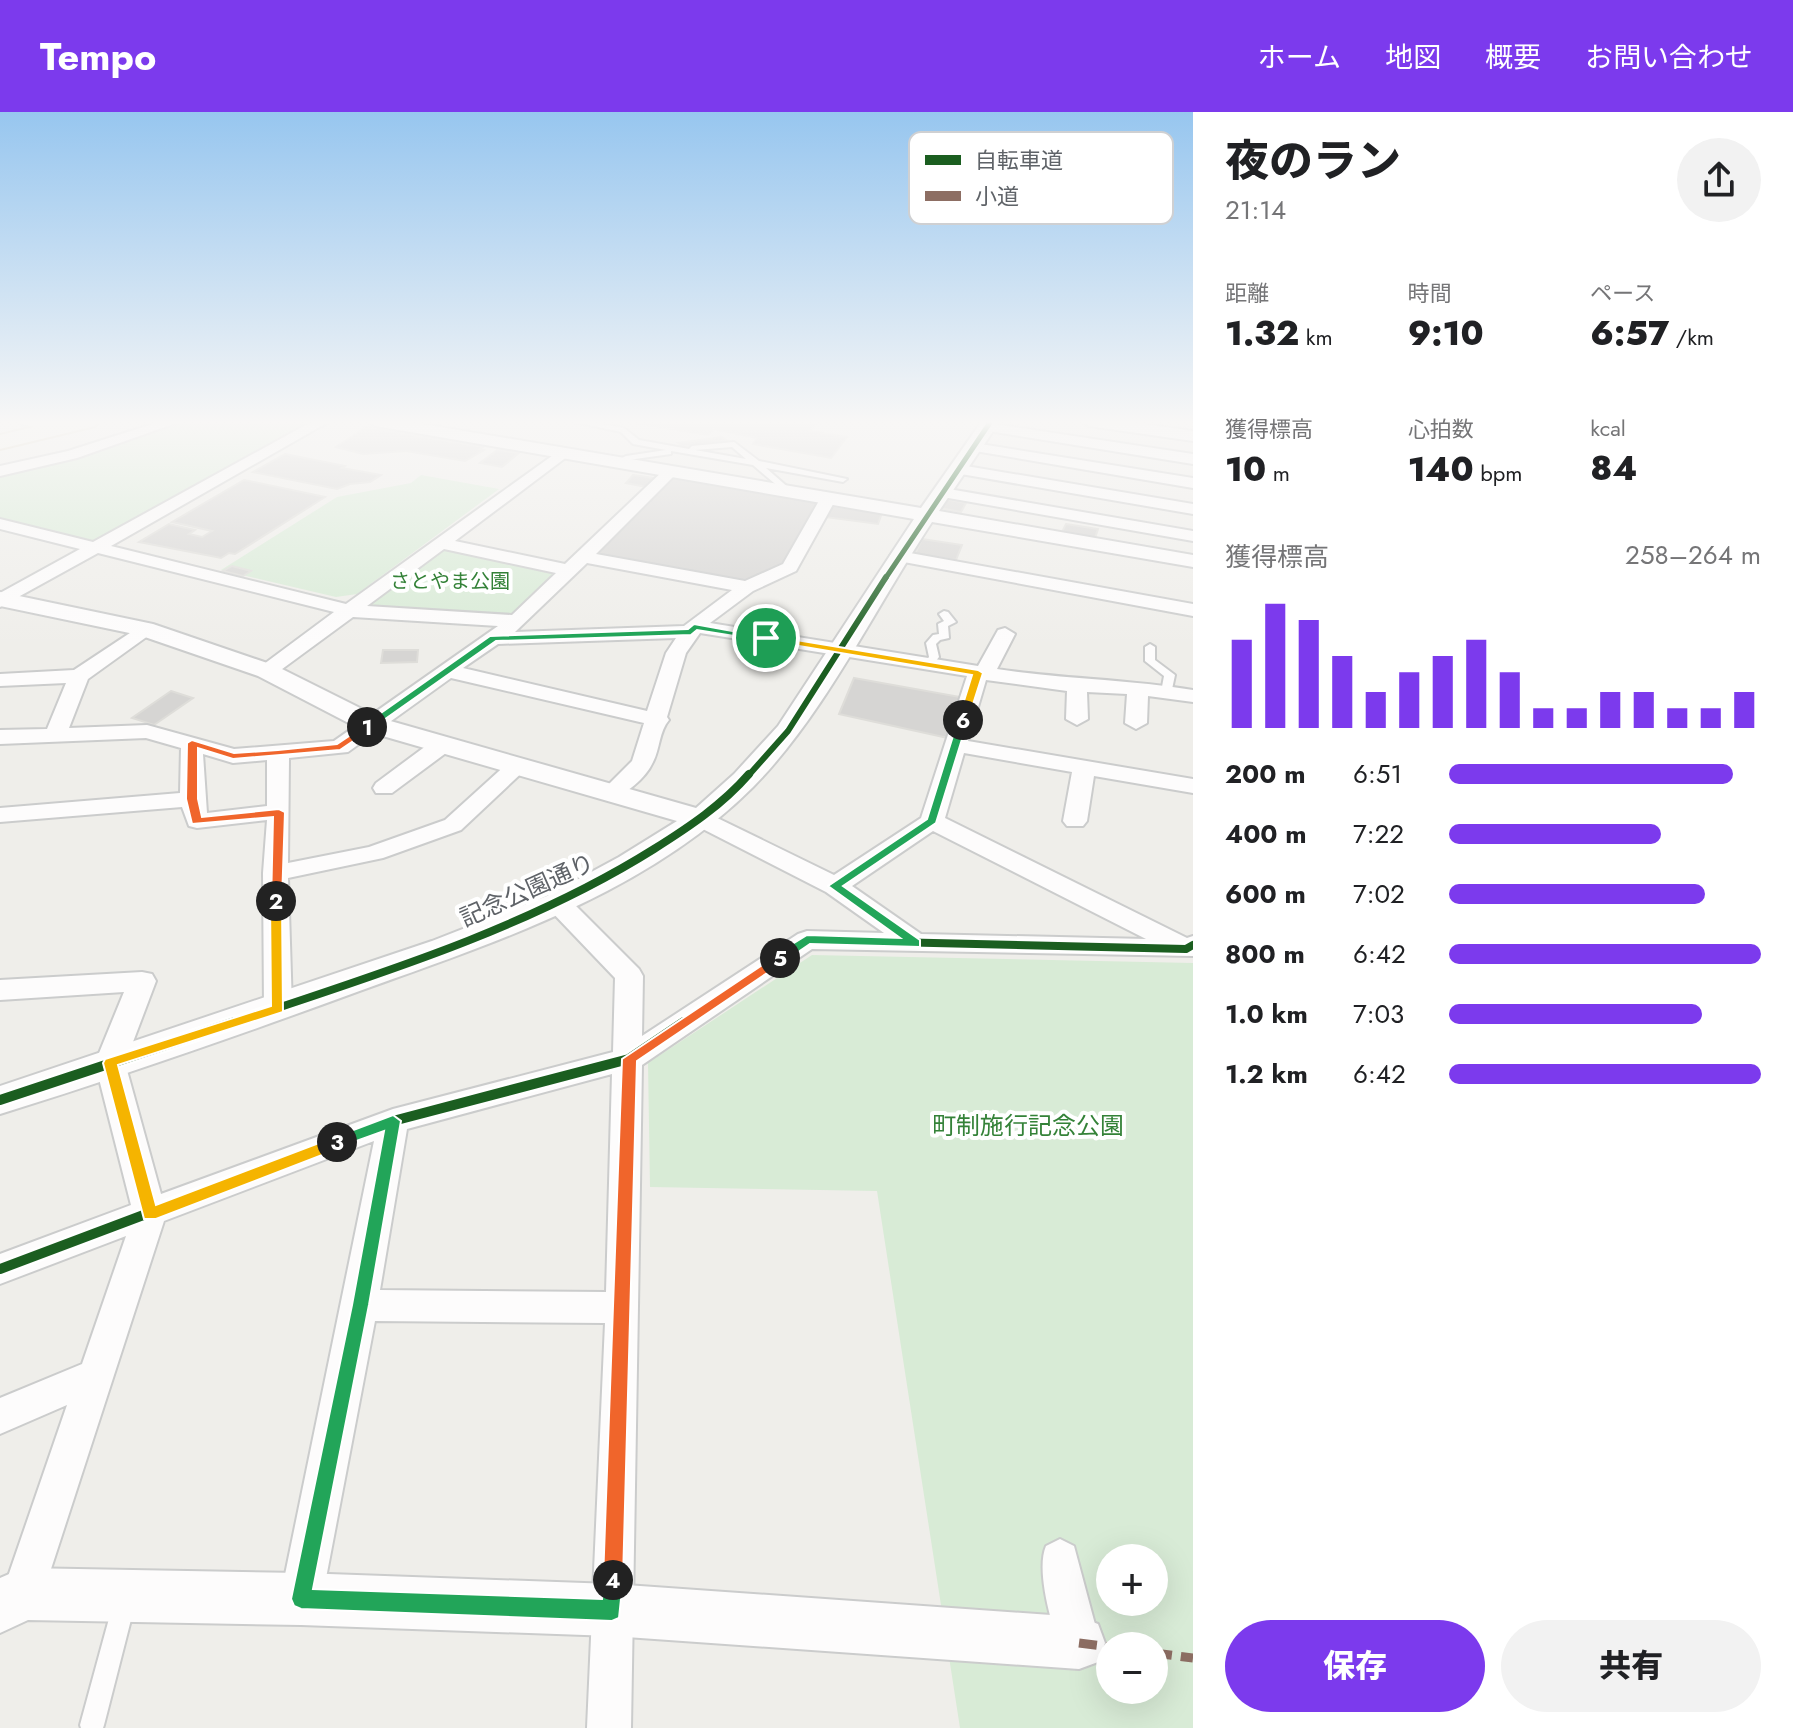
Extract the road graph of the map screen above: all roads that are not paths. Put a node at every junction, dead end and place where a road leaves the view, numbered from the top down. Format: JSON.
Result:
{"nodes":[{"id":1,"x":188,"y":496,"type":"edge"},
{"id":2,"x":504,"y":496,"type":"edge"},
{"id":3,"x":645,"y":496,"type":"edge"},
{"id":4,"x":815,"y":496,"type":"edge"},
{"id":5,"x":941,"y":496,"type":"edge"},
{"id":6,"x":963,"y":496,"type":"edge"},
{"id":7,"x":1116,"y":496,"type":"edge"},
{"id":8,"x":828,"y":499,"type":"junction"},
{"id":9,"x":1131,"y":499,"type":"junction"},
{"id":10,"x":1193,"y":509,"type":"edge"},
{"id":11,"x":927,"y":516,"type":"junction"},
{"id":12,"x":0,"y":524,"type":"edge"},
{"id":13,"x":1122,"y":524,"type":"junction"},
{"id":14,"x":1193,"y":536,"type":"edge"},
{"id":15,"x":440,"y":543,"type":"junction"},
{"id":16,"x":1113,"y":547,"type":"junction"},
{"id":17,"x":96,"y":548,"type":"junction"},
{"id":18,"x":899,"y":556,"type":"junction"},
{"id":19,"x":583,"y":557,"type":"junction"},
{"id":20,"x":1193,"y":561,"type":"edge"},
{"id":21,"x":567,"y":570,"type":"junction"},
{"id":22,"x":747,"y":587,"type":"junction"},
{"id":23,"x":1,"y":600,"type":"edge"},
{"id":24,"x":1193,"y":610,"type":"edge"},
{"id":25,"x":351,"y":611,"type":"junction"},
{"id":26,"x":944,"y":614,"type":"dead end"},
{"id":27,"x":517,"y":621,"type":"junction"},
{"id":28,"x":145,"y":629,"type":"junction"},
{"id":29,"x":692,"y":629,"type":"junction"},
{"id":30,"x":1005,"y":634,"type":"dead end"},
{"id":31,"x":494,"y":638,"type":"junction"},
{"id":32,"x":1150,"y":647,"type":"dead end"},
{"id":33,"x":839,"y":649,"type":"junction"},
{"id":34,"x":927,"y":665,"type":"junction"},
{"id":35,"x":267,"y":671,"type":"junction"},
{"id":36,"x":448,"y":671,"type":"junction"},
{"id":37,"x":981,"y":674,"type":"junction"},
{"id":38,"x":79,"y":676,"type":"junction"},
{"id":39,"x":0,"y":680,"type":"edge"},
{"id":40,"x":1077,"y":683,"type":"junction"},
{"id":41,"x":1138,"y":689,"type":"junction"},
{"id":42,"x":1167,"y":692,"type":"junction"},
{"id":43,"x":1193,"y":696,"type":"edge"},
{"id":44,"x":1077,"y":719,"type":"dead end"},
{"id":45,"x":658,"y":720,"type":"junction"},
{"id":46,"x":1136,"y":723,"type":"dead end"},
{"id":47,"x":371,"y":724,"type":"junction"},
{"id":48,"x":56,"y":733,"type":"junction"},
{"id":49,"x":0,"y":737,"type":"edge"},
{"id":50,"x":192,"y":743,"type":"junction"},
{"id":51,"x":442,"y":745,"type":"junction"},
{"id":52,"x":955,"y":745,"type":"junction"},
{"id":53,"x":278,"y":754,"type":"junction"},
{"id":54,"x":1084,"y":766,"type":"junction"},
{"id":55,"x":517,"y":767,"type":"junction"},
{"id":56,"x":1193,"y":786,"type":"edge"},
{"id":57,"x":384,"y":788,"type":"dead end"},
{"id":58,"x":612,"y":792,"type":"junction"},
{"id":59,"x":192,"y":799,"type":"junction"},
{"id":60,"x":279,"y":812,"type":"junction"},
{"id":61,"x":1,"y":818,"type":"edge"},
{"id":62,"x":701,"y":819,"type":"junction"},
{"id":63,"x":932,"y":821,"type":"junction"},
{"id":64,"x":1075,"y":821,"type":"dead end"},
{"id":65,"x":275,"y":873,"type":"junction"},
{"id":66,"x":835,"y":886,"type":"junction"},
{"id":67,"x":558,"y":903,"type":"junction"},
{"id":68,"x":916,"y":943,"type":"junction"},
{"id":69,"x":1189,"y":947,"type":"edge"},
{"id":70,"x":0,"y":990,"type":"edge"},
{"id":71,"x":278,"y":1008,"type":"junction"},
{"id":72,"x":629,"y":1059,"type":"junction"},
{"id":73,"x":110,"y":1063,"type":"junction"},
{"id":74,"x":0,"y":1100,"type":"edge"},
{"id":75,"x":393,"y":1121,"type":"junction"},
{"id":76,"x":150,"y":1214,"type":"junction"},
{"id":77,"x":0,"y":1269,"type":"edge"},
{"id":78,"x":360,"y":1305,"type":"junction"},
{"id":79,"x":623,"y":1308,"type":"junction"},
{"id":80,"x":97,"y":1375,"type":"junction"},
{"id":81,"x":0,"y":1416,"type":"edge"},
{"id":82,"x":1060,"y":1560,"type":"dead end"},
{"id":83,"x":126,"y":1596,"type":"junction"},
{"id":84,"x":301,"y":1599,"type":"junction"},
{"id":85,"x":12,"y":1600,"type":"edge"},
{"id":86,"x":612,"y":1610,"type":"junction"},
{"id":87,"x":1079,"y":1643,"type":"joint"},
{"id":88,"x":92,"y":1725,"type":"dead end"},
{"id":89,"x":609,"y":1728,"type":"edge"}],
"edges":[{"from":1,"to":17,"type":"street"},
{"from":2,"to":15,"type":"street"},
{"from":3,"to":19,"type":"street"},
{"from":4,"to":8,"type":"street"},
{"from":5,"to":11,"type":"street","name":"記念公園通り"},
{"from":6,"to":13,"type":"street"},
{"from":7,"to":9,"type":"street"},
{"from":8,"to":11,"type":"street"},
{"from":8,"to":22,"type":"street"},
{"from":9,"to":10,"type":"street"},
{"from":9,"to":13,"type":"street"},
{"from":11,"to":16,"type":"street"},
{"from":11,"to":18,"type":"street","name":"記念公園通り"},
{"from":12,"to":17,"type":"street"},
{"from":13,"to":14,"type":"street"},
{"from":13,"to":16,"type":"street"},
{"from":15,"to":21,"type":"street"},
{"from":15,"to":25,"type":"street"},
{"from":16,"to":20,"type":"street"},
{"from":17,"to":23,"type":"street"},
{"from":17,"to":25,"type":"street"},
{"from":18,"to":24,"type":"street"},
{"from":18,"to":33,"type":"street","name":"記念公園通り"},
{"from":19,"to":21,"type":"street"},
{"from":19,"to":22,"type":"street"},
{"from":21,"to":27,"type":"street"},
{"from":22,"to":29,"type":"street"},
{"from":23,"to":28,"type":"street"},
{"from":25,"to":27,"type":"street"},
{"from":25,"to":35,"type":"street"},
{"from":26,"to":34,"type":"lane"},
{"from":27,"to":31,"type":"street"},
{"from":28,"to":35,"type":"street"},
{"from":28,"to":38,"type":"street"},
{"from":29,"to":31,"type":"street"},
{"from":29,"to":33,"type":"street"},
{"from":29,"to":45,"type":"street"},
{"from":30,"to":37,"type":"street"},
{"from":31,"to":36,"type":"street"},
{"from":32,"to":42,"type":"lane"},
{"from":33,"to":34,"type":"street"},
{"from":33,"to":62,"type":"street","name":"記念公園通り"},
{"from":34,"to":37,"type":"street"},
{"from":35,"to":47,"type":"street"},
{"from":36,"to":45,"type":"street"},
{"from":36,"to":47,"type":"street"},
{"from":37,"to":40,"type":"street"},
{"from":37,"to":52,"type":"street"},
{"from":38,"to":39,"type":"street"},
{"from":38,"to":48,"type":"street"},
{"from":40,"to":41,"type":"street"},
{"from":40,"to":44,"type":"street"},
{"from":41,"to":42,"type":"street"},
{"from":41,"to":46,"type":"street"},
{"from":42,"to":43,"type":"street"},
{"from":45,"to":58,"type":"street"},
{"from":47,"to":51,"type":"street"},
{"from":47,"to":53,"type":"street"},
{"from":48,"to":49,"type":"street"},
{"from":48,"to":50,"type":"street"},
{"from":50,"to":53,"type":"street"},
{"from":50,"to":59,"type":"street"},
{"from":51,"to":55,"type":"street"},
{"from":51,"to":57,"type":"street"},
{"from":52,"to":54,"type":"street"},
{"from":52,"to":63,"type":"street"},
{"from":53,"to":60,"type":"street"},
{"from":54,"to":56,"type":"street"},
{"from":54,"to":64,"type":"street"},
{"from":55,"to":58,"type":"street"},
{"from":55,"to":65,"type":"street"},
{"from":58,"to":62,"type":"street"},
{"from":59,"to":60,"type":"street"},
{"from":59,"to":61,"type":"street"},
{"from":60,"to":65,"type":"street"},
{"from":62,"to":66,"type":"street"},
{"from":62,"to":67,"type":"street","name":"記念公園通り"},
{"from":63,"to":66,"type":"street"},
{"from":63,"to":69,"type":"street"},
{"from":65,"to":71,"type":"street"},
{"from":66,"to":68,"type":"street"},
{"from":67,"to":71,"type":"street","name":"記念公園通り"},
{"from":67,"to":72,"type":"street"},
{"from":68,"to":69,"type":"street"},
{"from":68,"to":72,"type":"street"},
{"from":70,"to":73,"type":"street"},
{"from":71,"to":73,"type":"street","name":"記念公園通り"},
{"from":72,"to":75,"type":"street"},
{"from":72,"to":79,"type":"street"},
{"from":73,"to":74,"type":"street","name":"記念公園通り"},
{"from":73,"to":76,"type":"street"},
{"from":75,"to":76,"type":"street"},
{"from":75,"to":78,"type":"street"},
{"from":76,"to":77,"type":"street"},
{"from":76,"to":80,"type":"street"},
{"from":78,"to":79,"type":"street"},
{"from":78,"to":84,"type":"street"},
{"from":79,"to":86,"type":"street"},
{"from":80,"to":81,"type":"street"},
{"from":80,"to":85,"type":"street"},
{"from":82,"to":87,"type":"street"},
{"from":83,"to":84,"type":"street"},
{"from":83,"to":85,"type":"street"},
{"from":83,"to":88,"type":"lane"},
{"from":84,"to":86,"type":"street"},
{"from":86,"to":87,"type":"street"},
{"from":86,"to":89,"type":"street"}]}
